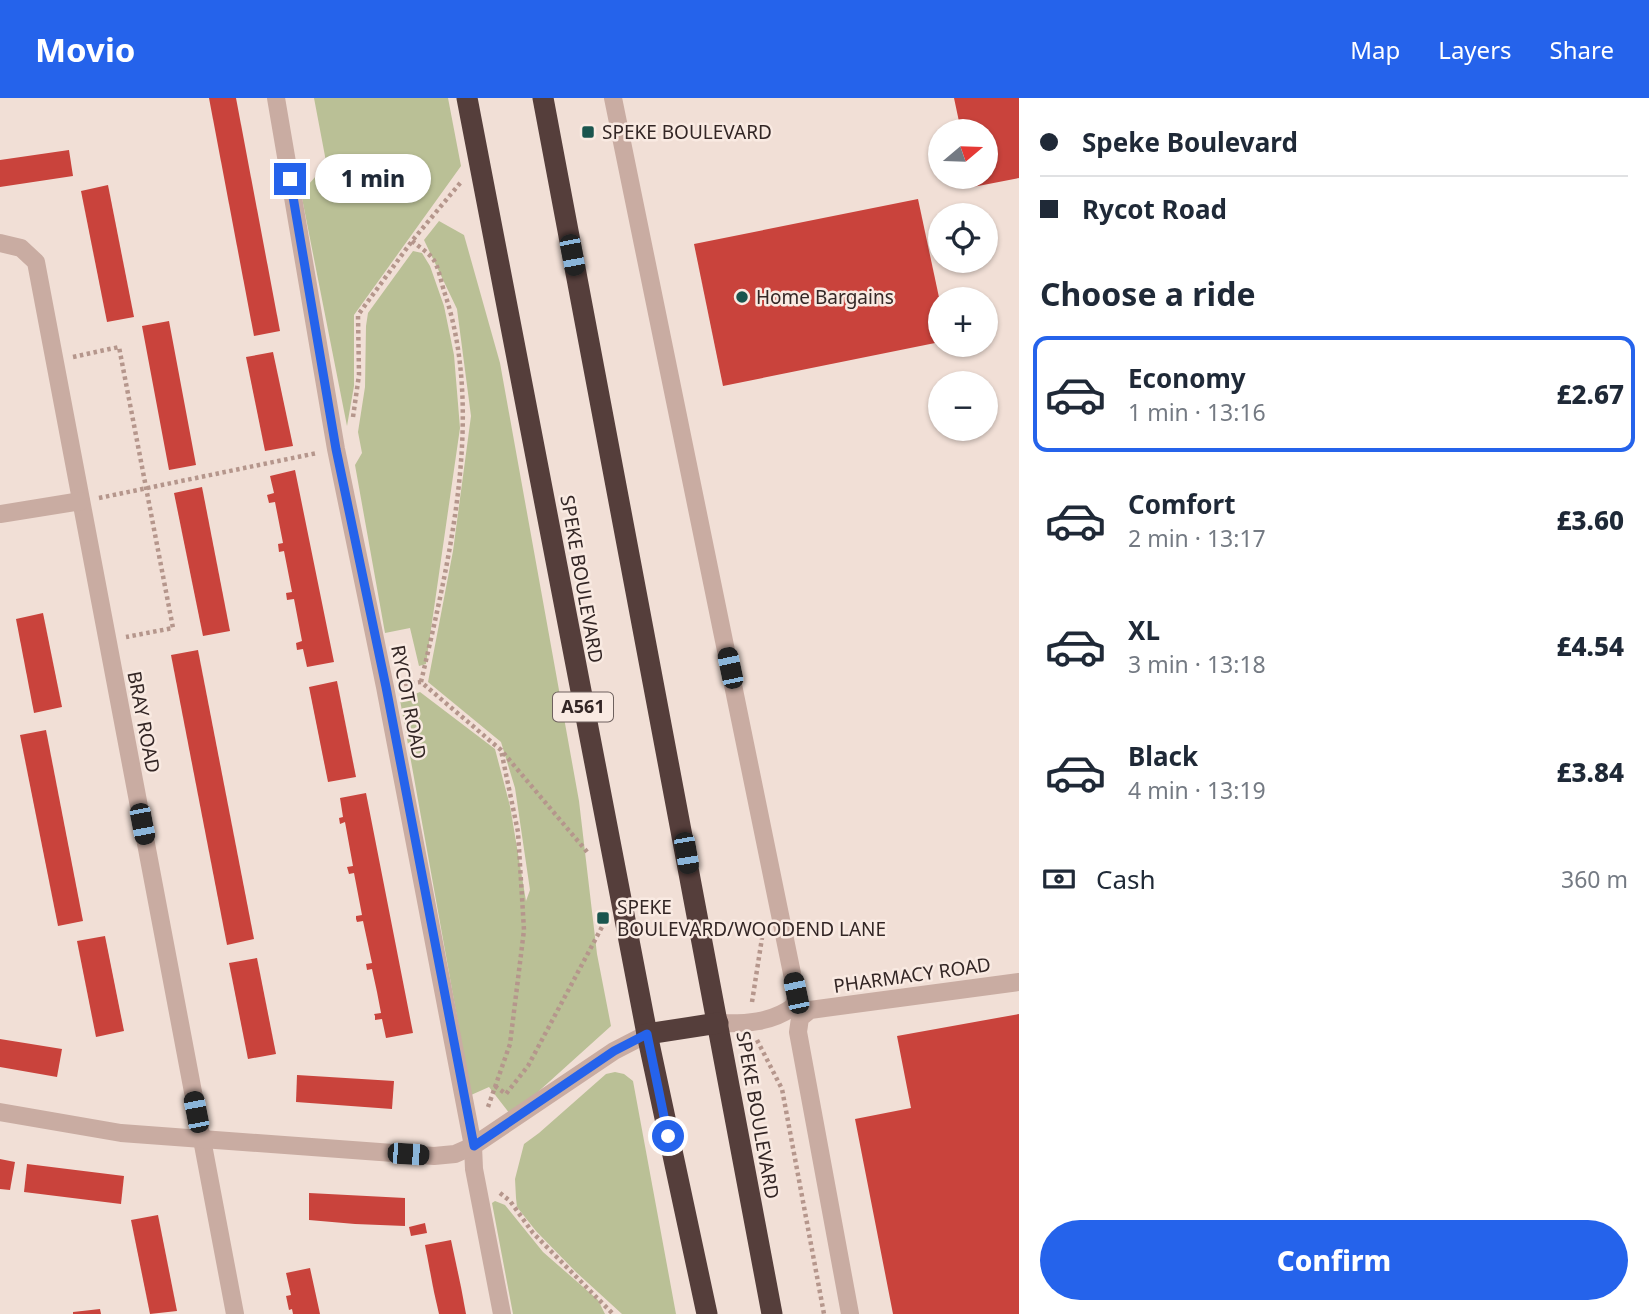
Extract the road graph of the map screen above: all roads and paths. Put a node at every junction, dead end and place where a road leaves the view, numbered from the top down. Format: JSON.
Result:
{"nodes":[{"id":1,"x":276,"y":98,"type":"edge"},
{"id":2,"x":467,"y":98,"type":"edge"},
{"id":3,"x":543,"y":98,"type":"edge"},
{"id":4,"x":613,"y":98,"type":"edge"},
{"id":5,"x":412,"y":241,"type":"dead end"},
{"id":6,"x":0,"y":243,"type":"edge"},
{"id":7,"x":55,"y":361,"type":"junction"},
{"id":8,"x":81,"y":501,"type":"junction"},
{"id":9,"x":0,"y":514,"type":"edge"},
{"id":10,"x":107,"y":640,"type":"junction"},
{"id":11,"x":421,"y":682,"type":"junction"},
{"id":12,"x":386,"y":687,"type":"junction"},
{"id":13,"x":501,"y":750,"type":"junction"},
{"id":14,"x":590,"y":856,"type":"dead end"},
{"id":15,"x":603,"y":925,"type":"dead end"},
{"id":16,"x":1019,"y":982,"type":"edge"},
{"id":17,"x":718,"y":1023,"type":"junction"},
{"id":18,"x":647,"y":1034,"type":"junction"},
{"id":19,"x":495,"y":1086,"type":"junction"},
{"id":20,"x":486,"y":1110,"type":"dead end"},
{"id":21,"x":0,"y":1112,"type":"edge"},
{"id":22,"x":201,"y":1138,"type":"junction"},
{"id":23,"x":474,"y":1146,"type":"junction"},
{"id":24,"x":474,"y":1169,"type":"junction"},
{"id":25,"x":235,"y":1314,"type":"edge"},
{"id":26,"x":502,"y":1314,"type":"edge"},
{"id":27,"x":613,"y":1314,"type":"edge"},
{"id":28,"x":706,"y":1314,"type":"edge"},
{"id":29,"x":772,"y":1314,"type":"edge"},
{"id":30,"x":850,"y":1314,"type":"edge"}],
"edges":[{"from":1,"to":12,"type":"street","name":"RYCOT ROAD"},
{"from":2,"to":18,"type":"highway","name":"SPEKE BOULEVARD","number":"A561"},
{"from":3,"to":17,"type":"highway","name":"SPEKE BOULEVARD"},
{"from":4,"to":17,"type":"street"},
{"from":5,"to":11,"type":"path"},
{"from":6,"to":7,"type":"street","name":"BRAY ROAD"},
{"from":7,"to":8,"type":"street","name":"BRAY ROAD"},
{"from":7,"to":10,"type":"path"},
{"from":8,"to":9,"type":"street"},
{"from":8,"to":10,"type":"street","name":"BRAY ROAD"},
{"from":10,"to":22,"type":"street","name":"BRAY ROAD"},
{"from":11,"to":12,"type":"path"},
{"from":11,"to":13,"type":"path"},
{"from":12,"to":23,"type":"street","name":"RYCOT ROAD"},
{"from":13,"to":14,"type":"path"},
{"from":13,"to":19,"type":"path"},
{"from":15,"to":19,"type":"path"},
{"from":16,"to":30,"type":"street","name":"PHARMACY ROAD"},
{"from":17,"to":18,"type":"highway"},
{"from":17,"to":29,"type":"highway","name":"SPEKE BOULEVARD"},
{"from":18,"to":23,"type":"street"},
{"from":18,"to":28,"type":"highway","name":"SPEKE BOULEVARD","number":"A561"},
{"from":19,"to":20,"type":"path"},
{"from":21,"to":22,"type":"street"},
{"from":22,"to":23,"type":"street"},
{"from":22,"to":25,"type":"street","name":"BRAY ROAD"},
{"from":23,"to":24,"type":"street","name":"RYCOT ROAD"},
{"from":24,"to":26,"type":"street","name":"RYCOT ROAD"},
{"from":24,"to":27,"type":"path"}]}
